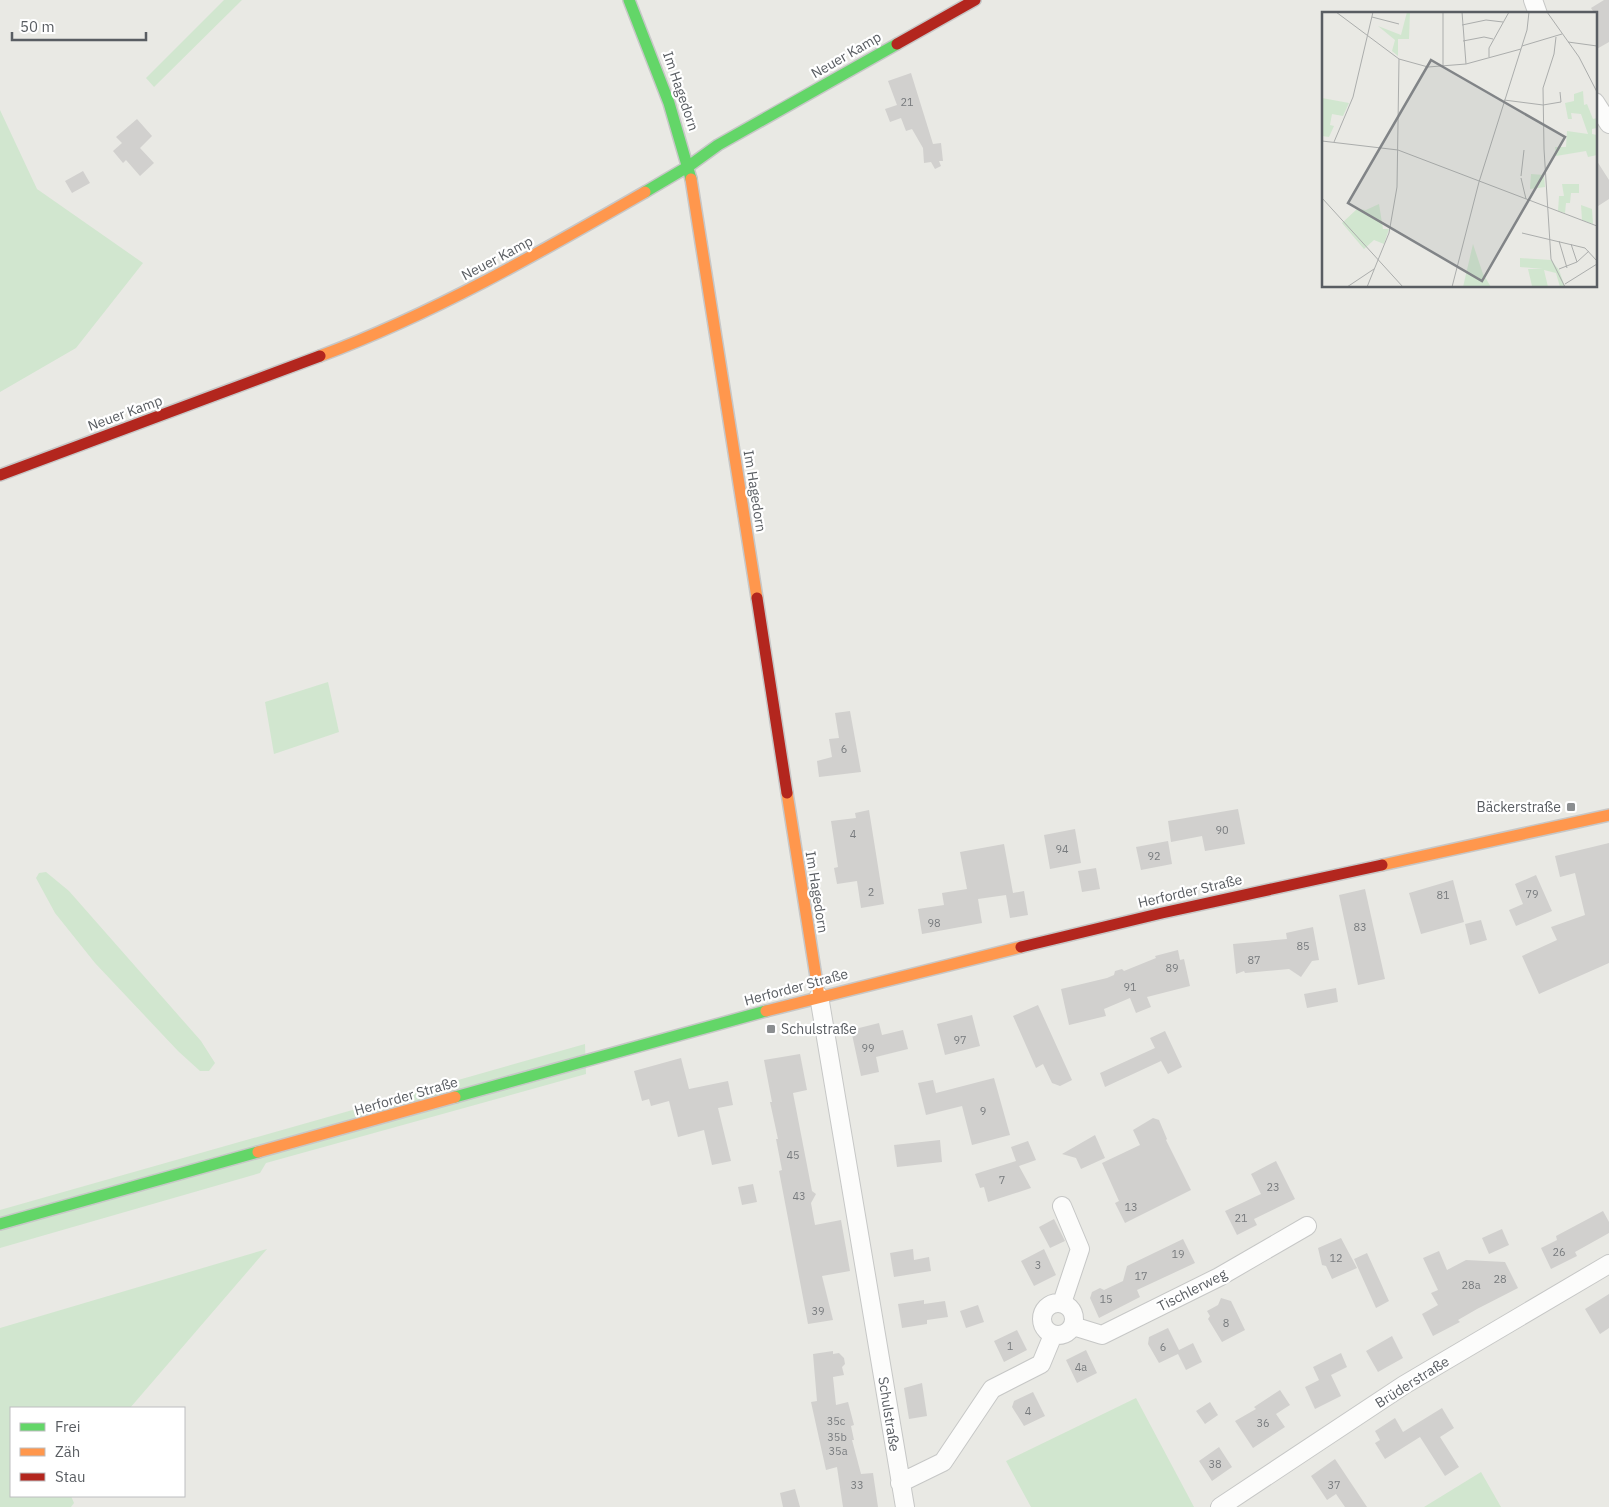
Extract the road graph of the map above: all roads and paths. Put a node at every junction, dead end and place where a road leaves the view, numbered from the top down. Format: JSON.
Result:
{"nodes":[{"id":1,"x":629,"y":0,"type":"edge"},
{"id":2,"x":974,"y":0,"type":"edge"},
{"id":3,"x":1533,"y":0,"type":"edge"},
{"id":4,"x":1537,"y":12,"type":"edge"},
{"id":5,"x":1596,"y":104,"type":"edge"},
{"id":6,"x":1609,"y":124,"type":"edge"},
{"id":7,"x":689,"y":166,"type":"junction"},
{"id":8,"x":0,"y":475,"type":"edge"},
{"id":9,"x":1609,"y":815,"type":"edge"},
{"id":10,"x":818,"y":996,"type":"junction"},
{"id":11,"x":1062,"y":1206,"type":"dead end"},
{"id":12,"x":0,"y":1224,"type":"edge"},
{"id":13,"x":1306,"y":1226,"type":"dead end"},
{"id":14,"x":1609,"y":1264,"type":"edge"},
{"id":15,"x":1062,"y":1303,"type":"junction"},
{"id":16,"x":1073,"y":1326,"type":"junction"},
{"id":17,"x":1053,"y":1335,"type":"junction"},
{"id":18,"x":900,"y":1483,"type":"junction"},
{"id":19,"x":904,"y":1507,"type":"edge"},
{"id":20,"x":1220,"y":1507,"type":"edge"}],
"edges":[{"from":1,"to":7,"type":"street","name":"Im Hagedorn"},
{"from":2,"to":7,"type":"street","name":"Neuer Kamp"},
{"from":3,"to":4,"type":"street"},
{"from":5,"to":6,"type":"street"},
{"from":7,"to":8,"type":"street","name":"Neuer Kamp"},
{"from":7,"to":10,"type":"street","name":"Im Hagedorn"},
{"from":9,"to":10,"type":"street","name":"Herforder Straße"},
{"from":10,"to":12,"type":"street","name":"Herforder Straße"},
{"from":10,"to":18,"type":"street","name":"Schulstraße"},
{"from":11,"to":15,"type":"street"},
{"from":13,"to":16,"type":"street","name":"Tischlerweg"},
{"from":14,"to":20,"type":"street","name":"Brüderstraße"},
{"from":15,"to":16,"type":"street"},
{"from":15,"to":17,"type":"street"},
{"from":16,"to":17,"type":"street"},
{"from":17,"to":18,"type":"street"},
{"from":18,"to":19,"type":"street","name":"Schulstraße"}]}
